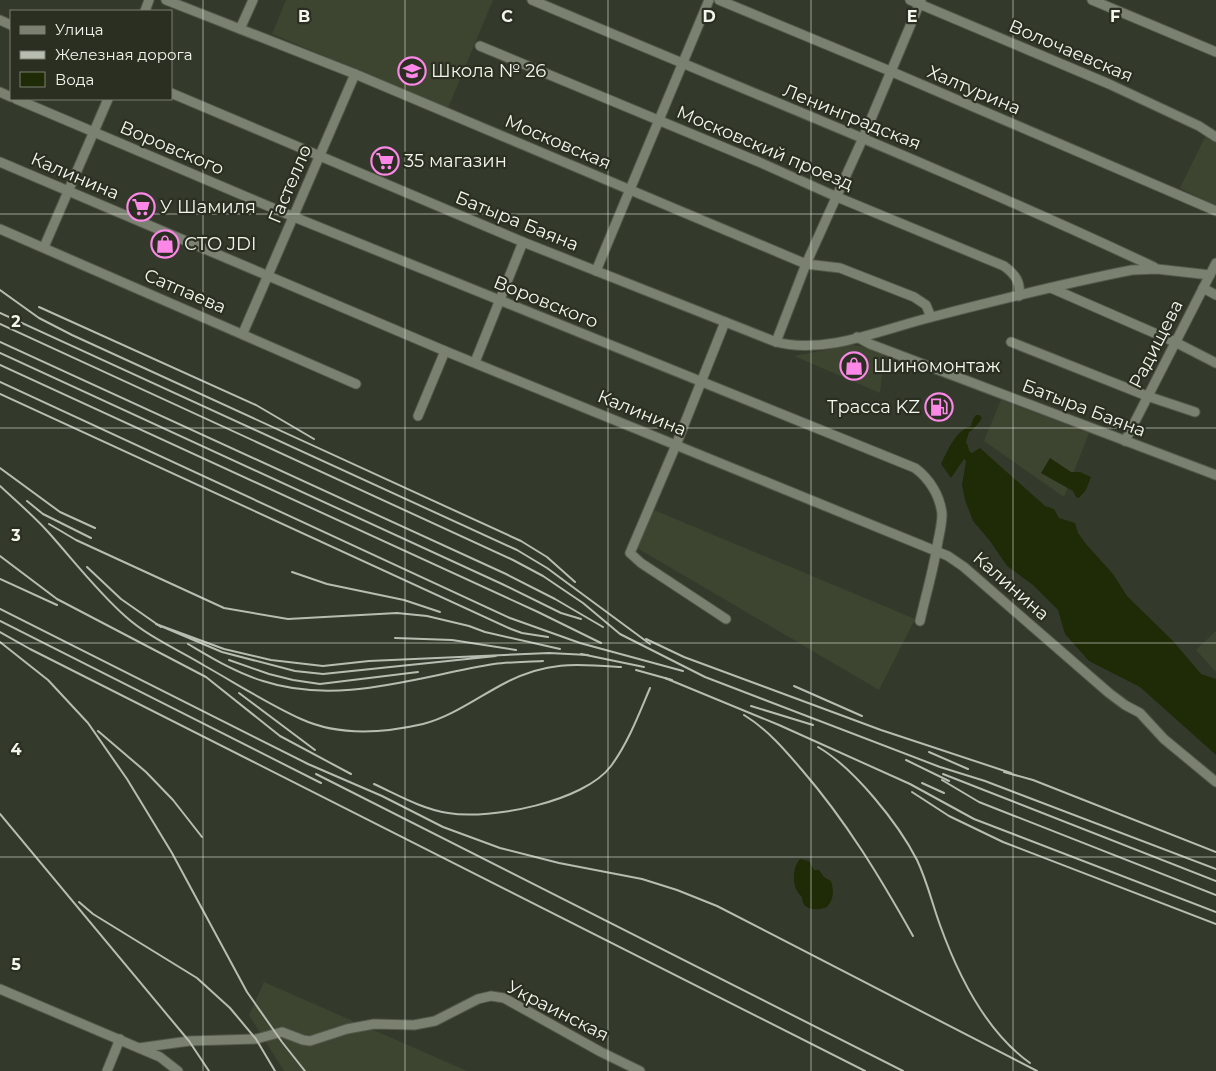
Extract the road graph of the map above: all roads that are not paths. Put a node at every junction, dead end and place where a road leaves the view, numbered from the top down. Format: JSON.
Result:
{"nodes":[{"id":1,"x":166,"y":0,"type":"edge"},
{"id":2,"x":253,"y":0,"type":"edge"},
{"id":3,"x":532,"y":0,"type":"edge"},
{"id":4,"x":709,"y":0,"type":"edge"},
{"id":5,"x":719,"y":0,"type":"edge"},
{"id":6,"x":910,"y":0,"type":"edge"},
{"id":7,"x":1092,"y":0,"type":"edge"},
{"id":8,"x":920,"y":2,"type":"edge"},
{"id":9,"x":240,"y":29,"type":"junction"},
{"id":10,"x":480,"y":46,"type":"dead end"},
{"id":11,"x":1216,"y":52,"type":"edge"},
{"id":12,"x":682,"y":64,"type":"junction"},
{"id":13,"x":890,"y":71,"type":"junction"},
{"id":14,"x":355,"y":74,"type":"junction"},
{"id":15,"x":172,"y":94,"type":"edge"},
{"id":16,"x":18,"y":100,"type":"edge"},
{"id":17,"x":108,"y":100,"type":"edge"},
{"id":18,"x":659,"y":120,"type":"junction"},
{"id":19,"x":94,"y":132,"type":"junction"},
{"id":20,"x":863,"y":138,"type":"junction"},
{"id":21,"x":1216,"y":138,"type":"edge"},
{"id":22,"x":319,"y":157,"type":"junction"},
{"id":23,"x":0,"y":162,"type":"edge"},
{"id":24,"x":630,"y":190,"type":"junction"},
{"id":25,"x":68,"y":191,"type":"junction"},
{"id":26,"x":837,"y":197,"type":"junction"},
{"id":27,"x":1216,"y":211,"type":"edge"},
{"id":28,"x":294,"y":217,"type":"junction"},
{"id":29,"x":0,"y":229,"type":"edge"},
{"id":30,"x":523,"y":242,"type":"junction"},
{"id":31,"x":44,"y":247,"type":"junction"},
{"id":32,"x":1216,"y":263,"type":"edge"},
{"id":33,"x":806,"y":264,"type":"junction"},
{"id":34,"x":1157,"y":268,"type":"junction"},
{"id":35,"x":596,"y":271,"type":"junction"},
{"id":36,"x":1210,"y":275,"type":"junction"},
{"id":37,"x":268,"y":277,"type":"junction"},
{"id":38,"x":1051,"y":288,"type":"junction"},
{"id":39,"x":1203,"y":288,"type":"junction"},
{"id":40,"x":1216,"y":295,"type":"edge"},
{"id":41,"x":1019,"y":296,"type":"junction"},
{"id":42,"x":500,"y":301,"type":"junction"},
{"id":43,"x":931,"y":317,"type":"junction"},
{"id":44,"x":725,"y":322,"type":"junction"},
{"id":45,"x":243,"y":333,"type":"junction"},
{"id":46,"x":857,"y":337,"type":"junction"},
{"id":47,"x":776,"y":342,"type":"junction"},
{"id":48,"x":1011,"y":342,"type":"dead end"},
{"id":49,"x":1175,"y":342,"type":"junction"},
{"id":50,"x":445,"y":351,"type":"junction"},
{"id":51,"x":475,"y":362,"type":"junction"},
{"id":52,"x":1216,"y":363,"type":"edge"},
{"id":53,"x":701,"y":382,"type":"junction"},
{"id":54,"x":356,"y":384,"type":"dead end"},
{"id":55,"x":1147,"y":396,"type":"junction"},
{"id":56,"x":1195,"y":412,"type":"dead end"},
{"id":57,"x":418,"y":416,"type":"dead end"},
{"id":58,"x":1125,"y":441,"type":"junction"},
{"id":59,"x":676,"y":445,"type":"junction"},
{"id":60,"x":1216,"y":475,"type":"edge"},
{"id":61,"x":937,"y":551,"type":"junction"},
{"id":62,"x":726,"y":619,"type":"dead end"},
{"id":63,"x":920,"y":621,"type":"dead end"},
{"id":64,"x":1216,"y":782,"type":"edge"},
{"id":65,"x":0,"y":990,"type":"edge"},
{"id":66,"x":120,"y":1039,"type":"junction"},
{"id":67,"x":139,"y":1048,"type":"junction"},
{"id":68,"x":107,"y":1071,"type":"edge"},
{"id":69,"x":178,"y":1071,"type":"edge"},
{"id":70,"x":640,"y":1071,"type":"edge"}],
"edges":[{"from":1,"to":9,"type":"street","name":"Московская"},
{"from":2,"to":9,"type":"street"},
{"from":3,"to":12,"type":"street","name":"Ленинградская"},
{"from":4,"to":12,"type":"street"},
{"from":5,"to":13,"type":"street","name":"Халтурина"},
{"from":6,"to":8,"type":"street","name":"Волочаевская"},
{"from":7,"to":11,"type":"street"},
{"from":8,"to":13,"type":"street"},
{"from":8,"to":21,"type":"street","name":"Волочаевская"},
{"from":9,"to":14,"type":"street","name":"Московская"},
{"from":10,"to":18,"type":"street","name":"Московский проезд"},
{"from":12,"to":18,"type":"street"},
{"from":12,"to":20,"type":"street","name":"Ленинградская"},
{"from":13,"to":20,"type":"street"},
{"from":13,"to":27,"type":"street","name":"Халтурина"},
{"from":14,"to":22,"type":"street","name":"Гастелло"},
{"from":14,"to":24,"type":"street","name":"Московская"},
{"from":15,"to":22,"type":"street","name":"Батыра Баяна"},
{"from":16,"to":19,"type":"street","name":"Воровского"},
{"from":17,"to":19,"type":"street"},
{"from":18,"to":24,"type":"street"},
{"from":18,"to":26,"type":"street","name":"Московский проезд"},
{"from":19,"to":25,"type":"street"},
{"from":19,"to":28,"type":"street","name":"Воровского"},
{"from":20,"to":26,"type":"street"},
{"from":20,"to":34,"type":"street","name":"Ленинградская"},
{"from":22,"to":28,"type":"street","name":"Гастелло"},
{"from":22,"to":30,"type":"street","name":"Батыра Баяна"},
{"from":23,"to":25,"type":"street","name":"Калинина"},
{"from":24,"to":33,"type":"street","name":"Московская"},
{"from":24,"to":35,"type":"street"},
{"from":25,"to":31,"type":"street"},
{"from":25,"to":37,"type":"street","name":"Калинина"},
{"from":26,"to":33,"type":"street"},
{"from":26,"to":41,"type":"street","name":"Московский проезд"},
{"from":28,"to":37,"type":"street","name":"Гастелло"},
{"from":28,"to":42,"type":"street","name":"Воровского"},
{"from":29,"to":31,"type":"street","name":"Сатпаева"},
{"from":30,"to":35,"type":"street","name":"Батыра Баяна"},
{"from":30,"to":42,"type":"street"},
{"from":31,"to":45,"type":"street","name":"Сатпаева"},
{"from":32,"to":36,"type":"street","name":"Радищева"},
{"from":33,"to":43,"type":"street","name":"Московская"},
{"from":33,"to":47,"type":"street"},
{"from":34,"to":36,"type":"street","name":"Батыра Баяна"},
{"from":34,"to":38,"type":"street","name":"Батыра Баяна"},
{"from":35,"to":44,"type":"street","name":"Батыра Баяна"},
{"from":36,"to":39,"type":"street","name":"Радищева"},
{"from":37,"to":45,"type":"street","name":"Гастелло"},
{"from":37,"to":50,"type":"street","name":"Калинина"},
{"from":38,"to":41,"type":"street","name":"Батыра Баяна"},
{"from":38,"to":49,"type":"street"},
{"from":39,"to":40,"type":"street"},
{"from":39,"to":49,"type":"street","name":"Радищева"},
{"from":41,"to":43,"type":"street","name":"Батыра Баяна"},
{"from":42,"to":51,"type":"street"},
{"from":42,"to":53,"type":"street","name":"Воровского"},
{"from":43,"to":46,"type":"street","name":"Батыра Баяна"},
{"from":44,"to":47,"type":"street","name":"Батыра Баяна"},
{"from":44,"to":53,"type":"street"},
{"from":45,"to":54,"type":"street","name":"Сатпаева"},
{"from":46,"to":47,"type":"street","name":"Батыра Баяна"},
{"from":46,"to":58,"type":"street","name":"Батыра Баяна"},
{"from":48,"to":55,"type":"street"},
{"from":49,"to":52,"type":"street"},
{"from":49,"to":55,"type":"street","name":"Радищева"},
{"from":50,"to":51,"type":"street","name":"Калинина"},
{"from":50,"to":57,"type":"street"},
{"from":51,"to":59,"type":"street","name":"Калинина"},
{"from":53,"to":59,"type":"street"},
{"from":53,"to":61,"type":"street","name":"Воровского"},
{"from":55,"to":56,"type":"street"},
{"from":55,"to":58,"type":"street","name":"Радищева"},
{"from":58,"to":60,"type":"street","name":"Батыра Баяна"},
{"from":59,"to":61,"type":"street","name":"Калинина"},
{"from":59,"to":62,"type":"street"},
{"from":61,"to":63,"type":"street","name":"Воровского"},
{"from":61,"to":64,"type":"street","name":"Калинина"},
{"from":65,"to":66,"type":"street"},
{"from":66,"to":67,"type":"street"},
{"from":66,"to":68,"type":"street"},
{"from":67,"to":69,"type":"street"},
{"from":67,"to":70,"type":"street","name":"Украинская"}]}
